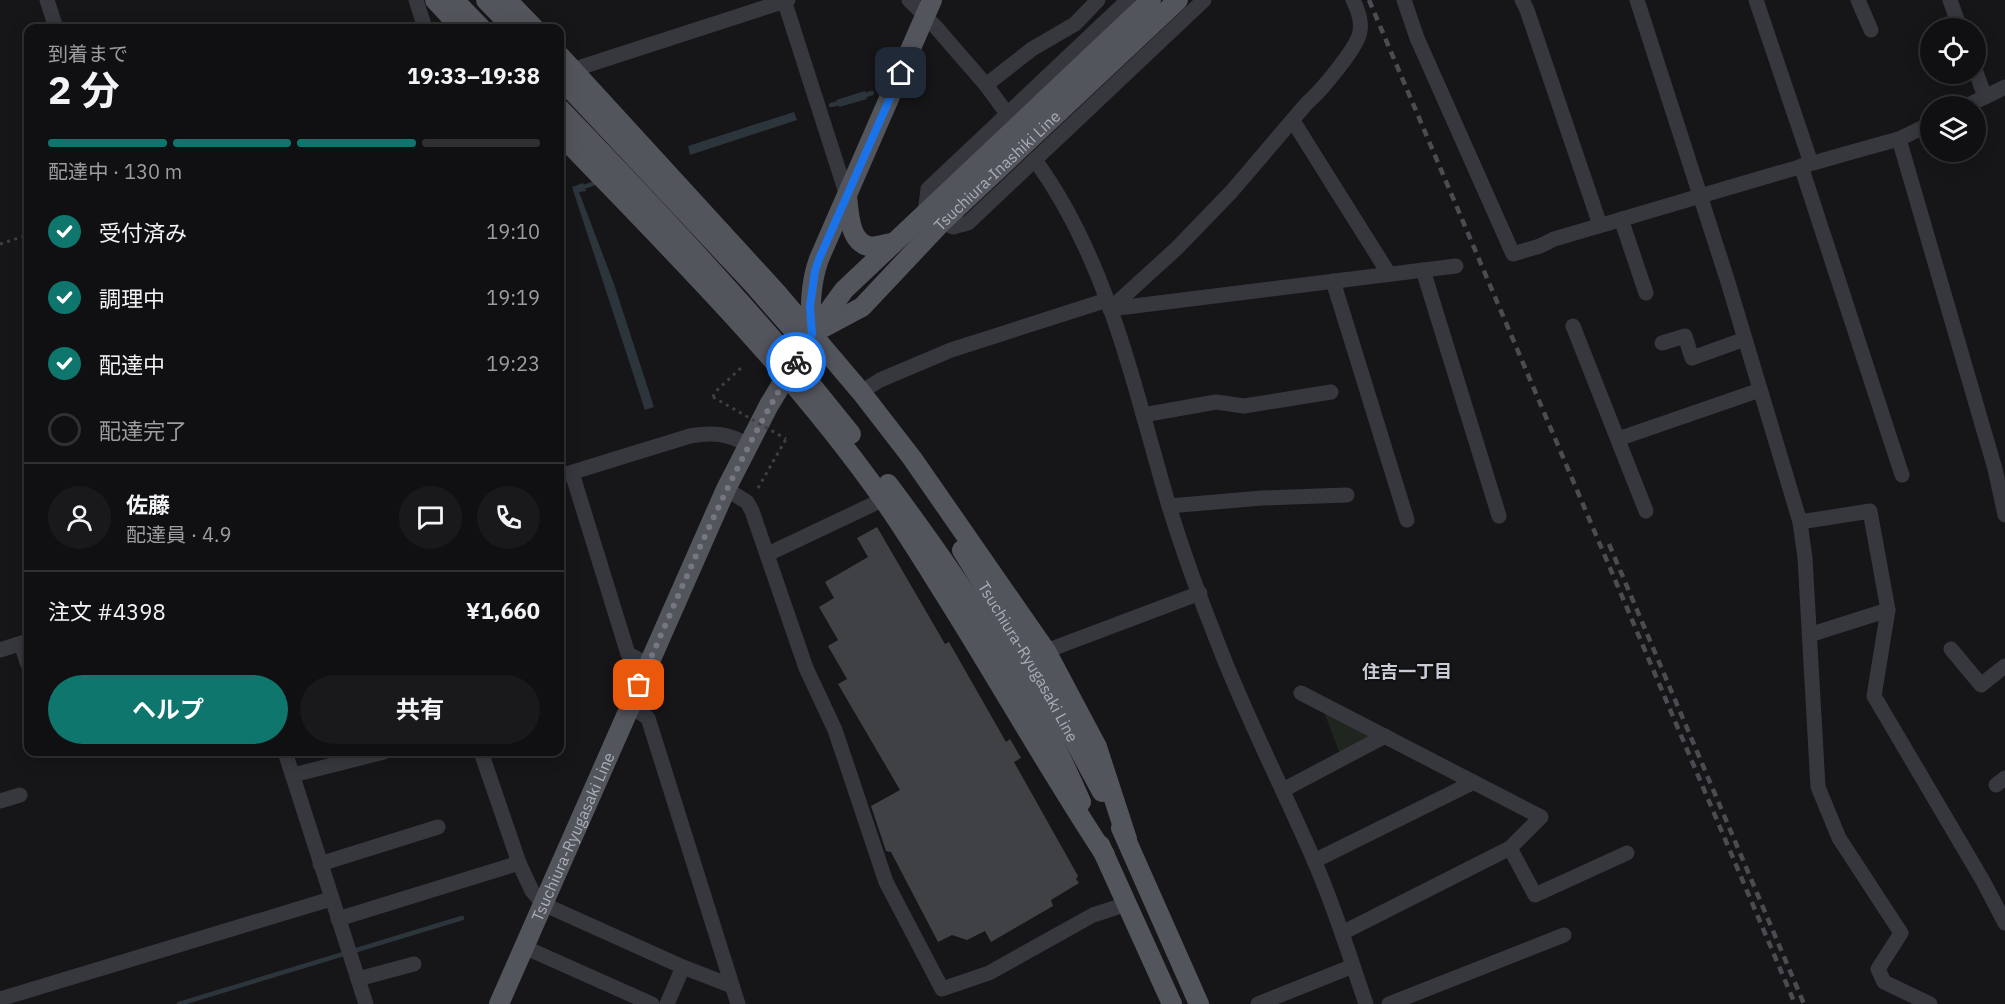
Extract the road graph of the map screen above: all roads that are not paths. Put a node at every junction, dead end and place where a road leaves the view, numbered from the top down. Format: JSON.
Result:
{"nodes":[{"id":1,"x":47,"y":0,"type":"edge"},
{"id":2,"x":416,"y":0,"type":"edge"},
{"id":3,"x":435,"y":0,"type":"edge"},
{"id":4,"x":486,"y":0,"type":"edge"},
{"id":5,"x":507,"y":0,"type":"edge"},
{"id":6,"x":909,"y":0,"type":"edge"},
{"id":7,"x":1099,"y":0,"type":"edge"},
{"id":8,"x":1178,"y":0,"type":"edge"},
{"id":9,"x":1204,"y":0,"type":"edge"},
{"id":10,"x":1353,"y":0,"type":"edge"},
{"id":11,"x":1404,"y":0,"type":"edge"},
{"id":12,"x":1522,"y":0,"type":"edge"},
{"id":13,"x":1636,"y":0,"type":"edge"},
{"id":14,"x":1756,"y":0,"type":"edge"},
{"id":15,"x":1858,"y":0,"type":"edge"},
{"id":16,"x":1950,"y":0,"type":"edge"},
{"id":17,"x":786,"y":1,"type":"edge"},
{"id":18,"x":457,"y":3,"type":"edge"},
{"id":19,"x":1147,"y":5,"type":"edge"},
{"id":20,"x":928,"y":8,"type":"edge"},
{"id":21,"x":1114,"y":14,"type":"junction"},
{"id":22,"x":1080,"y":18,"type":"junction"},
{"id":23,"x":1956,"y":18,"type":"edge"},
{"id":24,"x":55,"y":24,"type":"edge"},
{"id":25,"x":424,"y":24,"type":"edge"},
{"id":26,"x":457,"y":24,"type":"edge"},
{"id":27,"x":477,"y":24,"type":"edge"},
{"id":28,"x":509,"y":24,"type":"edge"},
{"id":29,"x":530,"y":24,"type":"edge"},
{"id":30,"x":1870,"y":30,"type":"dead end"},
{"id":31,"x":1094,"y":33,"type":"junction"},
{"id":32,"x":564,"y":68,"type":"edge"},
{"id":33,"x":986,"y":85,"type":"junction"},
{"id":34,"x":2005,"y":87,"type":"edge"},
{"id":35,"x":1986,"y":96,"type":"edge"},
{"id":36,"x":564,"y":113,"type":"edge"},
{"id":37,"x":1008,"y":115,"type":"junction"},
{"id":38,"x":1293,"y":121,"type":"junction"},
{"id":39,"x":1920,"y":129,"type":"edge"},
{"id":40,"x":564,"y":138,"type":"edge"},
{"id":41,"x":1899,"y":139,"type":"junction"},
{"id":42,"x":1035,"y":160,"type":"junction"},
{"id":43,"x":1806,"y":164,"type":"junction"},
{"id":44,"x":847,"y":196,"type":"junction"},
{"id":45,"x":1699,"y":197,"type":"junction"},
{"id":46,"x":933,"y":218,"type":"junction"},
{"id":47,"x":1621,"y":219,"type":"junction"},
{"id":48,"x":1600,"y":225,"type":"junction"},
{"id":49,"x":891,"y":243,"type":"junction"},
{"id":50,"x":1456,"y":266,"type":"dead end"},
{"id":51,"x":1423,"y":270,"type":"junction"},
{"id":52,"x":1389,"y":274,"type":"junction"},
{"id":53,"x":1333,"y":281,"type":"junction"},
{"id":54,"x":1646,"y":293,"type":"dead end"},
{"id":55,"x":1109,"y":304,"type":"junction"},
{"id":56,"x":1573,"y":326,"type":"dead end"},
{"id":57,"x":1745,"y":339,"type":"junction"},
{"id":58,"x":811,"y":342,"type":"junction"},
{"id":59,"x":1662,"y":343,"type":"dead end"},
{"id":60,"x":791,"y":371,"type":"junction"},
{"id":61,"x":1760,"y":390,"type":"junction"},
{"id":62,"x":861,"y":392,"type":"junction"},
{"id":63,"x":1331,"y":392,"type":"dead end"},
{"id":64,"x":1143,"y":415,"type":"junction"},
{"id":65,"x":1618,"y":438,"type":"junction"},
{"id":66,"x":748,"y":445,"type":"junction"},
{"id":67,"x":2000,"y":467,"type":"edge"},
{"id":68,"x":566,"y":475,"type":"edge"},
{"id":69,"x":1902,"y":475,"type":"dead end"},
{"id":70,"x":726,"y":489,"type":"junction"},
{"id":71,"x":1347,"y":495,"type":"dead end"},
{"id":72,"x":884,"y":499,"type":"junction"},
{"id":73,"x":1169,"y":506,"type":"junction"},
{"id":74,"x":1646,"y":512,"type":"dead end"},
{"id":75,"x":2005,"y":515,"type":"edge"},
{"id":76,"x":1499,"y":516,"type":"dead end"},
{"id":77,"x":1407,"y":520,"type":"dead end"},
{"id":78,"x":1800,"y":522,"type":"junction"},
{"id":79,"x":768,"y":554,"type":"junction"},
{"id":80,"x":1200,"y":593,"type":"junction"},
{"id":81,"x":1888,"y":610,"type":"junction"},
{"id":82,"x":1809,"y":635,"type":"junction"},
{"id":83,"x":24,"y":642,"type":"edge"},
{"id":84,"x":0,"y":650,"type":"edge"},
{"id":85,"x":1951,"y":650,"type":"dead end"},
{"id":86,"x":1046,"y":651,"type":"junction"},
{"id":87,"x":648,"y":664,"type":"junction"},
{"id":88,"x":2005,"y":666,"type":"edge"},
{"id":89,"x":1032,"y":682,"type":"junction"},
{"id":90,"x":1301,"y":693,"type":"dead end"},
{"id":91,"x":630,"y":706,"type":"junction"},
{"id":92,"x":1385,"y":736,"type":"junction"},
{"id":93,"x":286,"y":756,"type":"edge"},
{"id":94,"x":369,"y":756,"type":"edge"},
{"id":95,"x":482,"y":756,"type":"edge"},
{"id":96,"x":293,"y":776,"type":"junction"},
{"id":97,"x":1474,"y":782,"type":"junction"},
{"id":98,"x":1283,"y":790,"type":"junction"},
{"id":99,"x":20,"y":795,"type":"dead end"},
{"id":100,"x":0,"y":801,"type":"edge"},
{"id":101,"x":438,"y":827,"type":"dead end"},
{"id":102,"x":1127,"y":839,"type":"junction"},
{"id":103,"x":1510,"y":849,"type":"junction"},
{"id":104,"x":1627,"y":853,"type":"dead end"},
{"id":105,"x":1105,"y":855,"type":"junction"},
{"id":106,"x":1314,"y":861,"type":"junction"},
{"id":107,"x":519,"y":863,"type":"junction"},
{"id":108,"x":320,"y":864,"type":"junction"},
{"id":109,"x":331,"y":899,"type":"junction"},
{"id":110,"x":543,"y":904,"type":"junction"},
{"id":111,"x":1127,"y":904,"type":"junction"},
{"id":112,"x":338,"y":919,"type":"junction"},
{"id":113,"x":2005,"y":923,"type":"edge"},
{"id":114,"x":1342,"y":933,"type":"junction"},
{"id":115,"x":1564,"y":935,"type":"dead end"},
{"id":116,"x":524,"y":947,"type":"junction"},
{"id":117,"x":414,"y":964,"type":"dead end"},
{"id":118,"x":1353,"y":966,"type":"junction"},
{"id":119,"x":683,"y":967,"type":"junction"},
{"id":120,"x":358,"y":979,"type":"junction"},
{"id":121,"x":732,"y":986,"type":"junction"},
{"id":122,"x":0,"y":999,"type":"edge"},
{"id":123,"x":366,"y":1004,"type":"edge"},
{"id":124,"x":499,"y":1004,"type":"edge"},
{"id":125,"x":652,"y":1004,"type":"edge"},
{"id":126,"x":667,"y":1004,"type":"edge"},
{"id":127,"x":738,"y":1004,"type":"edge"},
{"id":128,"x":1172,"y":1004,"type":"edge"},
{"id":129,"x":1199,"y":1004,"type":"edge"},
{"id":130,"x":1258,"y":1004,"type":"edge"},
{"id":131,"x":1366,"y":1004,"type":"edge"},
{"id":132,"x":1389,"y":1004,"type":"edge"},
{"id":133,"x":1930,"y":1004,"type":"edge"}],
"edges":[{"from":1,"to":24,"type":"street"},
{"from":2,"to":25,"type":"street"},
{"from":3,"to":26,"type":"main road"},
{"from":4,"to":28,"type":"main road"},
{"from":5,"to":29,"type":"main road"},
{"from":6,"to":20,"type":"street"},
{"from":7,"to":21,"type":"street"},
{"from":7,"to":22,"type":"street"},
{"from":8,"to":19,"type":"main road","name":"Tsuchiura-Inashiki Line"},
{"from":9,"to":42,"type":"street"},
{"from":10,"to":38,"type":"street"},
{"from":11,"to":48,"type":"street"},
{"from":12,"to":48,"type":"street"},
{"from":13,"to":45,"type":"street"},
{"from":14,"to":43,"type":"street"},
{"from":15,"to":30,"type":"street"},
{"from":16,"to":23,"type":"street"},
{"from":17,"to":32,"type":"street"},
{"from":17,"to":44,"type":"street"},
{"from":18,"to":27,"type":"main road"},
{"from":19,"to":21,"type":"street"},
{"from":19,"to":46,"type":"main road","name":"Tsuchiura-Inashiki Line"},
{"from":20,"to":33,"type":"street"},
{"from":20,"to":44,"type":"main road"},
{"from":21,"to":31,"type":"street"},
{"from":22,"to":31,"type":"street"},
{"from":22,"to":33,"type":"street"},
{"from":31,"to":37,"type":"street"},
{"from":32,"to":58,"type":"main road","bridge":true},
{"from":33,"to":37,"type":"street"},
{"from":34,"to":35,"type":"street"},
{"from":36,"to":60,"type":"main road","bridge":true},
{"from":37,"to":46,"type":"street"},
{"from":38,"to":52,"type":"street"},
{"from":38,"to":55,"type":"street"},
{"from":39,"to":41,"type":"street"},
{"from":40,"to":60,"type":"main road"},
{"from":41,"to":43,"type":"street"},
{"from":41,"to":67,"type":"street"},
{"from":42,"to":46,"type":"street"},
{"from":42,"to":55,"type":"street"},
{"from":43,"to":45,"type":"street"},
{"from":43,"to":69,"type":"street"},
{"from":44,"to":49,"type":"main road"},
{"from":44,"to":58,"type":"main road"},
{"from":45,"to":47,"type":"street"},
{"from":45,"to":57,"type":"street"},
{"from":46,"to":49,"type":"main road","name":"Tsuchiura-Inashiki Line"},
{"from":46,"to":58,"type":"main road","name":"Tsuchiura-Inashiki Line"},
{"from":47,"to":48,"type":"street"},
{"from":47,"to":54,"type":"street"},
{"from":49,"to":58,"type":"main road","name":"Tsuchiura-Inashiki Line"},
{"from":50,"to":51,"type":"street"},
{"from":51,"to":52,"type":"street"},
{"from":51,"to":76,"type":"street"},
{"from":52,"to":53,"type":"street"},
{"from":53,"to":55,"type":"street"},
{"from":53,"to":77,"type":"street"},
{"from":55,"to":62,"type":"street"},
{"from":55,"to":64,"type":"street"},
{"from":56,"to":65,"type":"street"},
{"from":57,"to":59,"type":"street"},
{"from":57,"to":61,"type":"street"},
{"from":58,"to":60,"type":"main road","name":"Tsuchiura-Inashiki Line"},
{"from":58,"to":62,"type":"main road"},
{"from":58,"to":89,"type":"main road","name":"Tsuchiura-Ryugasaki Line"},
{"from":60,"to":66,"type":"main road","name":"Tsuchiura-Ryugasaki Line"},
{"from":60,"to":72,"type":"main road"},
{"from":60,"to":89,"type":"main road","name":"Tsuchiura-Ryugasaki Line"},
{"from":61,"to":65,"type":"street"},
{"from":61,"to":78,"type":"street"},
{"from":62,"to":86,"type":"main road"},
{"from":63,"to":64,"type":"street"},
{"from":64,"to":73,"type":"street"},
{"from":65,"to":74,"type":"street"},
{"from":66,"to":68,"type":"street"},
{"from":66,"to":70,"type":"main road","name":"Tsuchiura-Ryugasaki Line"},
{"from":67,"to":75,"type":"street"},
{"from":68,"to":87,"type":"street"},
{"from":70,"to":79,"type":"street"},
{"from":70,"to":87,"type":"main road","name":"Tsuchiura-Ryugasaki Line"},
{"from":71,"to":73,"type":"street"},
{"from":72,"to":79,"type":"street"},
{"from":72,"to":105,"type":"main road"},
{"from":73,"to":80,"type":"street"},
{"from":78,"to":81,"type":"street"},
{"from":78,"to":82,"type":"street"},
{"from":79,"to":111,"type":"street"},
{"from":80,"to":86,"type":"street"},
{"from":80,"to":98,"type":"street"},
{"from":81,"to":82,"type":"street"},
{"from":81,"to":113,"type":"street"},
{"from":82,"to":133,"type":"street"},
{"from":83,"to":84,"type":"street"},
{"from":85,"to":88,"type":"street"},
{"from":86,"to":102,"type":"main road"},
{"from":87,"to":91,"type":"main road","name":"Tsuchiura-Ryugasaki Line"},
{"from":89,"to":102,"type":"main road","name":"Tsuchiura-Ryugasaki Line"},
{"from":89,"to":105,"type":"main road","name":"Tsuchiura-Ryugasaki Line"},
{"from":90,"to":92,"type":"street"},
{"from":91,"to":110,"type":"main road","name":"Tsuchiura-Ryugasaki Line"},
{"from":91,"to":121,"type":"street"},
{"from":92,"to":97,"type":"street"},
{"from":92,"to":98,"type":"street"},
{"from":93,"to":96,"type":"street"},
{"from":94,"to":96,"type":"street"},
{"from":95,"to":107,"type":"street"},
{"from":96,"to":108,"type":"street"},
{"from":97,"to":103,"type":"street"},
{"from":97,"to":106,"type":"street"},
{"from":98,"to":106,"type":"street"},
{"from":99,"to":100,"type":"street"},
{"from":101,"to":108,"type":"street"},
{"from":102,"to":129,"type":"main road","name":"Tsuchiura-Ryugasaki Line"},
{"from":103,"to":104,"type":"street"},
{"from":103,"to":114,"type":"street"},
{"from":105,"to":111,"type":"main road","name":"Tsuchiura-Ryugasaki Line"},
{"from":106,"to":114,"type":"street"},
{"from":107,"to":110,"type":"street"},
{"from":107,"to":112,"type":"street"},
{"from":108,"to":109,"type":"street"},
{"from":109,"to":112,"type":"street"},
{"from":109,"to":122,"type":"street"},
{"from":110,"to":116,"type":"main road","name":"Tsuchiura-Ryugasaki Line"},
{"from":110,"to":119,"type":"street"},
{"from":111,"to":128,"type":"main road","name":"Tsuchiura-Ryugasaki Line"},
{"from":112,"to":120,"type":"street"},
{"from":114,"to":118,"type":"street"},
{"from":115,"to":132,"type":"street"},
{"from":116,"to":124,"type":"main road","name":"Tsuchiura-Ryugasaki Line"},
{"from":116,"to":125,"type":"street"},
{"from":117,"to":120,"type":"street"},
{"from":118,"to":130,"type":"street"},
{"from":118,"to":131,"type":"street"},
{"from":119,"to":121,"type":"street"},
{"from":119,"to":126,"type":"street"},
{"from":120,"to":123,"type":"street"},
{"from":121,"to":127,"type":"street"}]}
